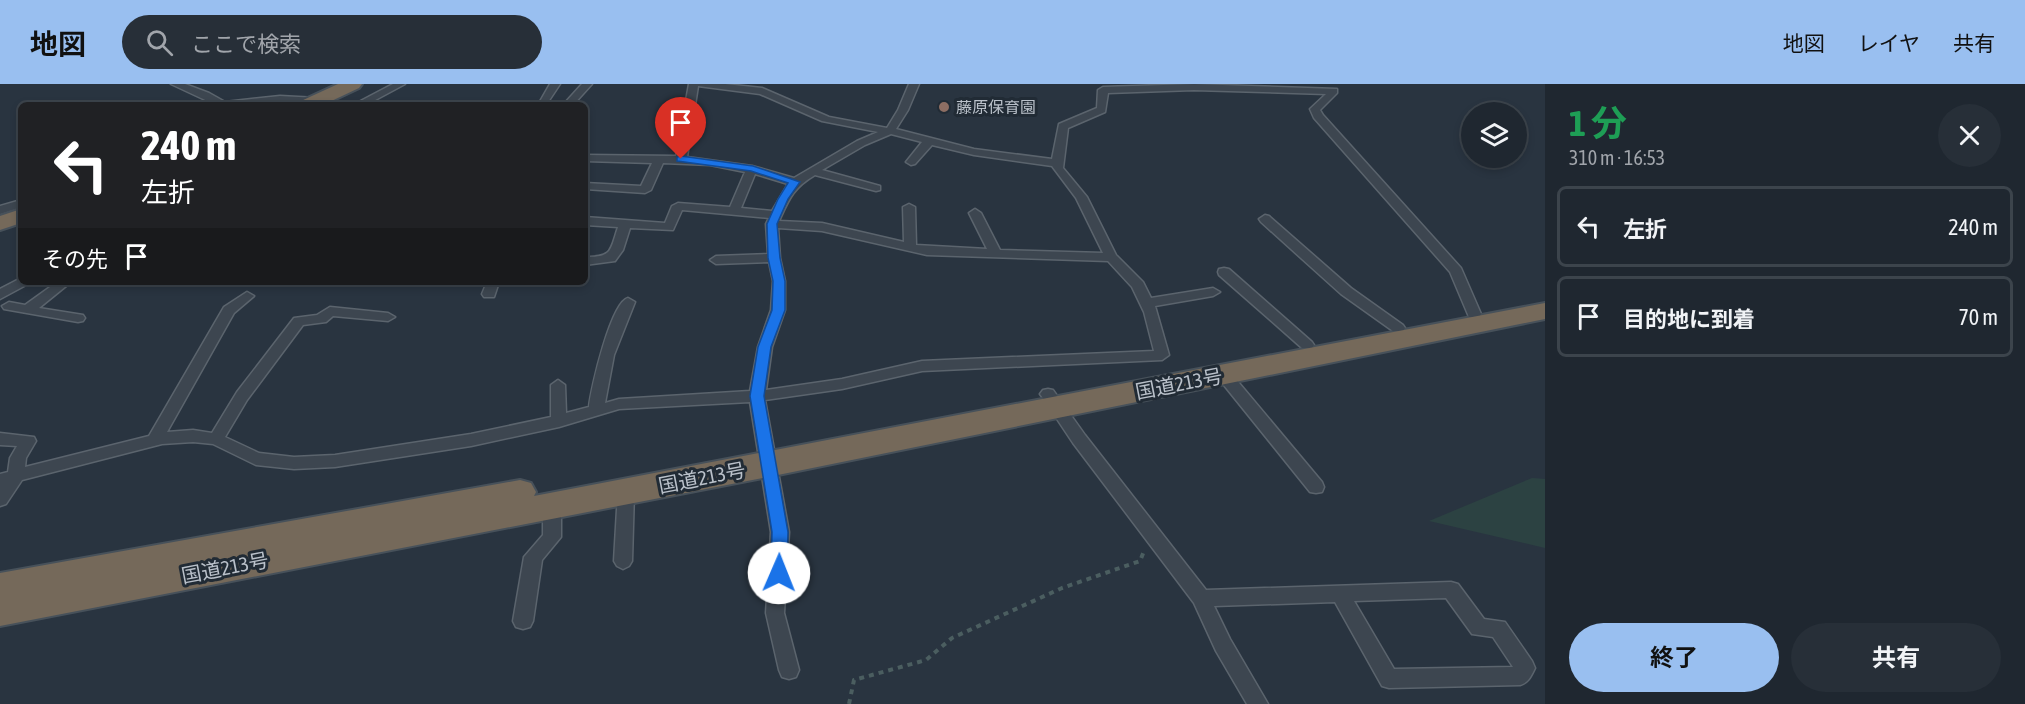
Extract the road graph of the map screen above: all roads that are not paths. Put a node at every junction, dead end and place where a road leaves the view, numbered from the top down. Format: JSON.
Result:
{"nodes":[{"id":1,"x":176,"y":84,"type":"edge"},
{"id":2,"x":353,"y":84,"type":"edge"},
{"id":3,"x":371,"y":84,"type":"edge"},
{"id":4,"x":400,"y":84,"type":"edge"},
{"id":5,"x":555,"y":84,"type":"edge"},
{"id":6,"x":587,"y":84,"type":"edge"},
{"id":7,"x":694,"y":84,"type":"edge"},
{"id":8,"x":700,"y":84,"type":"edge"},
{"id":9,"x":711,"y":84,"type":"edge"},
{"id":10,"x":899,"y":84,"type":"edge"},
{"id":11,"x":914,"y":85,"type":"edge"},
{"id":12,"x":1332,"y":88,"type":"edge"},
{"id":13,"x":220,"y":102,"type":"edge"},
{"id":14,"x":252,"y":102,"type":"edge"},
{"id":15,"x":303,"y":102,"type":"edge"},
{"id":16,"x":322,"y":102,"type":"edge"},
{"id":17,"x":323,"y":102,"type":"edge"},
{"id":18,"x":364,"y":102,"type":"edge"},
{"id":19,"x":543,"y":102,"type":"edge"},
{"id":20,"x":571,"y":102,"type":"edge"},
{"id":21,"x":890,"y":131,"type":"junction"},
{"id":22,"x":929,"y":141,"type":"junction"},
{"id":23,"x":588,"y":158,"type":"edge"},
{"id":24,"x":681,"y":159,"type":"junction"},
{"id":25,"x":658,"y":160,"type":"junction"},
{"id":26,"x":911,"y":162,"type":"dead end"},
{"id":27,"x":1057,"y":163,"type":"junction"},
{"id":28,"x":753,"y":169,"type":"junction"},
{"id":29,"x":812,"y":171,"type":"junction"},
{"id":30,"x":795,"y":182,"type":"junction"},
{"id":31,"x":588,"y":186,"type":"edge"},
{"id":32,"x":876,"y":188,"type":"dead end"},
{"id":33,"x":18,"y":204,"type":"edge"},
{"id":34,"x":909,"y":207,"type":"dead end"},
{"id":35,"x":0,"y":210,"type":"edge"},
{"id":36,"x":734,"y":211,"type":"junction"},
{"id":37,"x":975,"y":213,"type":"dead end"},
{"id":38,"x":18,"y":217,"type":"edge"},
{"id":39,"x":774,"y":219,"type":"junction"},
{"id":40,"x":1265,"y":219,"type":"dead end"},
{"id":41,"x":588,"y":221,"type":"edge"},
{"id":42,"x":0,"y":223,"type":"edge"},
{"id":43,"x":625,"y":224,"type":"junction"},
{"id":44,"x":18,"y":227,"type":"edge"},
{"id":45,"x":0,"y":233,"type":"edge"},
{"id":46,"x":910,"y":248,"type":"junction"},
{"id":47,"x":996,"y":255,"type":"junction"},
{"id":48,"x":1111,"y":257,"type":"junction"},
{"id":49,"x":774,"y":258,"type":"junction"},
{"id":50,"x":716,"y":260,"type":"dead end"},
{"id":51,"x":588,"y":261,"type":"edge"},
{"id":52,"x":1224,"y":273,"type":"dead end"},
{"id":53,"x":18,"y":285,"type":"edge"},
{"id":54,"x":61,"y":285,"type":"edge"},
{"id":55,"x":1214,"y":292,"type":"dead end"},
{"id":56,"x":247,"y":296,"type":"dead end"},
{"id":57,"x":1545,"y":298,"type":"edge"},
{"id":58,"x":4,"y":301,"type":"edge"},
{"id":59,"x":628,"y":302,"type":"dead end"},
{"id":60,"x":1147,"y":303,"type":"junction"},
{"id":61,"x":27,"y":309,"type":"junction"},
{"id":62,"x":1545,"y":311,"type":"edge"},
{"id":63,"x":1474,"y":314,"type":"junction"},
{"id":64,"x":388,"y":317,"type":"dead end"},
{"id":65,"x":78,"y":318,"type":"dead end"},
{"id":66,"x":1398,"y":328,"type":"junction"},
{"id":67,"x":1307,"y":345,"type":"junction"},
{"id":68,"x":1224,"y":375,"type":"junction"},
{"id":69,"x":558,"y":385,"type":"dead end"},
{"id":70,"x":757,"y":396,"type":"junction"},
{"id":71,"x":1054,"y":401,"type":"junction"},
{"id":72,"x":596,"y":411,"type":"junction"},
{"id":73,"x":559,"y":421,"type":"junction"},
{"id":74,"x":0,"y":439,"type":"edge"},
{"id":75,"x":216,"y":439,"type":"junction"},
{"id":76,"x":154,"y":440,"type":"junction"},
{"id":77,"x":767,"y":456,"type":"junction"},
{"id":78,"x":8,"y":479,"type":"edge"},
{"id":79,"x":1316,"y":487,"type":"dead end"},
{"id":80,"x":626,"y":492,"type":"junction"},
{"id":81,"x":0,"y":499,"type":"edge"},
{"id":82,"x":552,"y":506,"type":"junction"},
{"id":83,"x":623,"y":561,"type":"dead end"},
{"id":84,"x":0,"y":588,"type":"edge"},
{"id":85,"x":1340,"y":594,"type":"junction"},
{"id":86,"x":1201,"y":598,"type":"junction"},
{"id":87,"x":0,"y":610,"type":"edge"},
{"id":88,"x":523,"y":621,"type":"dead end"},
{"id":89,"x":789,"y":670,"type":"dead end"},
{"id":90,"x":1258,"y":704,"type":"edge"}],
"edges":[{"from":1,"to":13,"type":"street"},
{"from":2,"to":16,"type":"highway"},
{"from":3,"to":17,"type":"highway"},
{"from":4,"to":18,"type":"street"},
{"from":5,"to":19,"type":"street"},
{"from":6,"to":20,"type":"street"},
{"from":7,"to":24,"type":"street"},
{"from":8,"to":9,"type":"street"},
{"from":9,"to":21,"type":"street"},
{"from":10,"to":11,"type":"street"},
{"from":11,"to":21,"type":"street"},
{"from":12,"to":27,"type":"street"},
{"from":12,"to":63,"type":"street"},
{"from":14,"to":15,"type":"street"},
{"from":21,"to":22,"type":"street"},
{"from":21,"to":29,"type":"street"},
{"from":22,"to":26,"type":"street"},
{"from":22,"to":27,"type":"street"},
{"from":23,"to":25,"type":"street"},
{"from":24,"to":25,"type":"street"},
{"from":24,"to":28,"type":"street"},
{"from":25,"to":31,"type":"street"},
{"from":27,"to":48,"type":"street"},
{"from":28,"to":30,"type":"street"},
{"from":28,"to":36,"type":"street"},
{"from":29,"to":30,"type":"street"},
{"from":29,"to":32,"type":"street"},
{"from":30,"to":39,"type":"street"},
{"from":33,"to":35,"type":"street"},
{"from":34,"to":46,"type":"street"},
{"from":36,"to":39,"type":"street"},
{"from":36,"to":43,"type":"street"},
{"from":37,"to":47,"type":"street"},
{"from":38,"to":42,"type":"highway"},
{"from":39,"to":46,"type":"street"},
{"from":39,"to":49,"type":"street"},
{"from":40,"to":66,"type":"street"},
{"from":41,"to":43,"type":"street"},
{"from":43,"to":51,"type":"street"},
{"from":44,"to":45,"type":"highway"},
{"from":46,"to":47,"type":"street"},
{"from":47,"to":48,"type":"street"},
{"from":48,"to":60,"type":"street"},
{"from":49,"to":50,"type":"street"},
{"from":49,"to":70,"type":"street"},
{"from":52,"to":67,"type":"street"},
{"from":53,"to":58,"type":"street"},
{"from":54,"to":61,"type":"street"},
{"from":55,"to":60,"type":"street"},
{"from":56,"to":76,"type":"street"},
{"from":57,"to":63,"type":"highway","name":"国道213号"},
{"from":58,"to":61,"type":"street"},
{"from":59,"to":72,"type":"street"},
{"from":60,"to":70,"type":"street"},
{"from":61,"to":65,"type":"street"},
{"from":62,"to":68,"type":"highway","name":"国道213号"},
{"from":63,"to":66,"type":"highway","name":"国道213号"},
{"from":64,"to":75,"type":"street"},
{"from":66,"to":67,"type":"highway","name":"国道213号"},
{"from":67,"to":71,"type":"highway","name":"国道213号"},
{"from":68,"to":71,"type":"highway","name":"国道213号"},
{"from":68,"to":79,"type":"street"},
{"from":69,"to":73,"type":"street"},
{"from":70,"to":72,"type":"street"},
{"from":70,"to":77,"type":"street"},
{"from":71,"to":77,"type":"highway","name":"国道213号"},
{"from":71,"to":86,"type":"street"},
{"from":72,"to":73,"type":"street"},
{"from":73,"to":75,"type":"street"},
{"from":74,"to":78,"type":"street"},
{"from":75,"to":76,"type":"street"},
{"from":76,"to":78,"type":"street"},
{"from":77,"to":80,"type":"highway","name":"国道213号"},
{"from":77,"to":84,"type":"highway","name":"国道213号"},
{"from":77,"to":89,"type":"street"},
{"from":78,"to":81,"type":"street"},
{"from":80,"to":82,"type":"highway","name":"国道213号"},
{"from":80,"to":83,"type":"street"},
{"from":82,"to":87,"type":"highway","name":"国道213号"},
{"from":82,"to":88,"type":"street"},
{"from":85,"to":85,"type":"street"},
{"from":85,"to":86,"type":"street"},
{"from":86,"to":90,"type":"street"}]}
